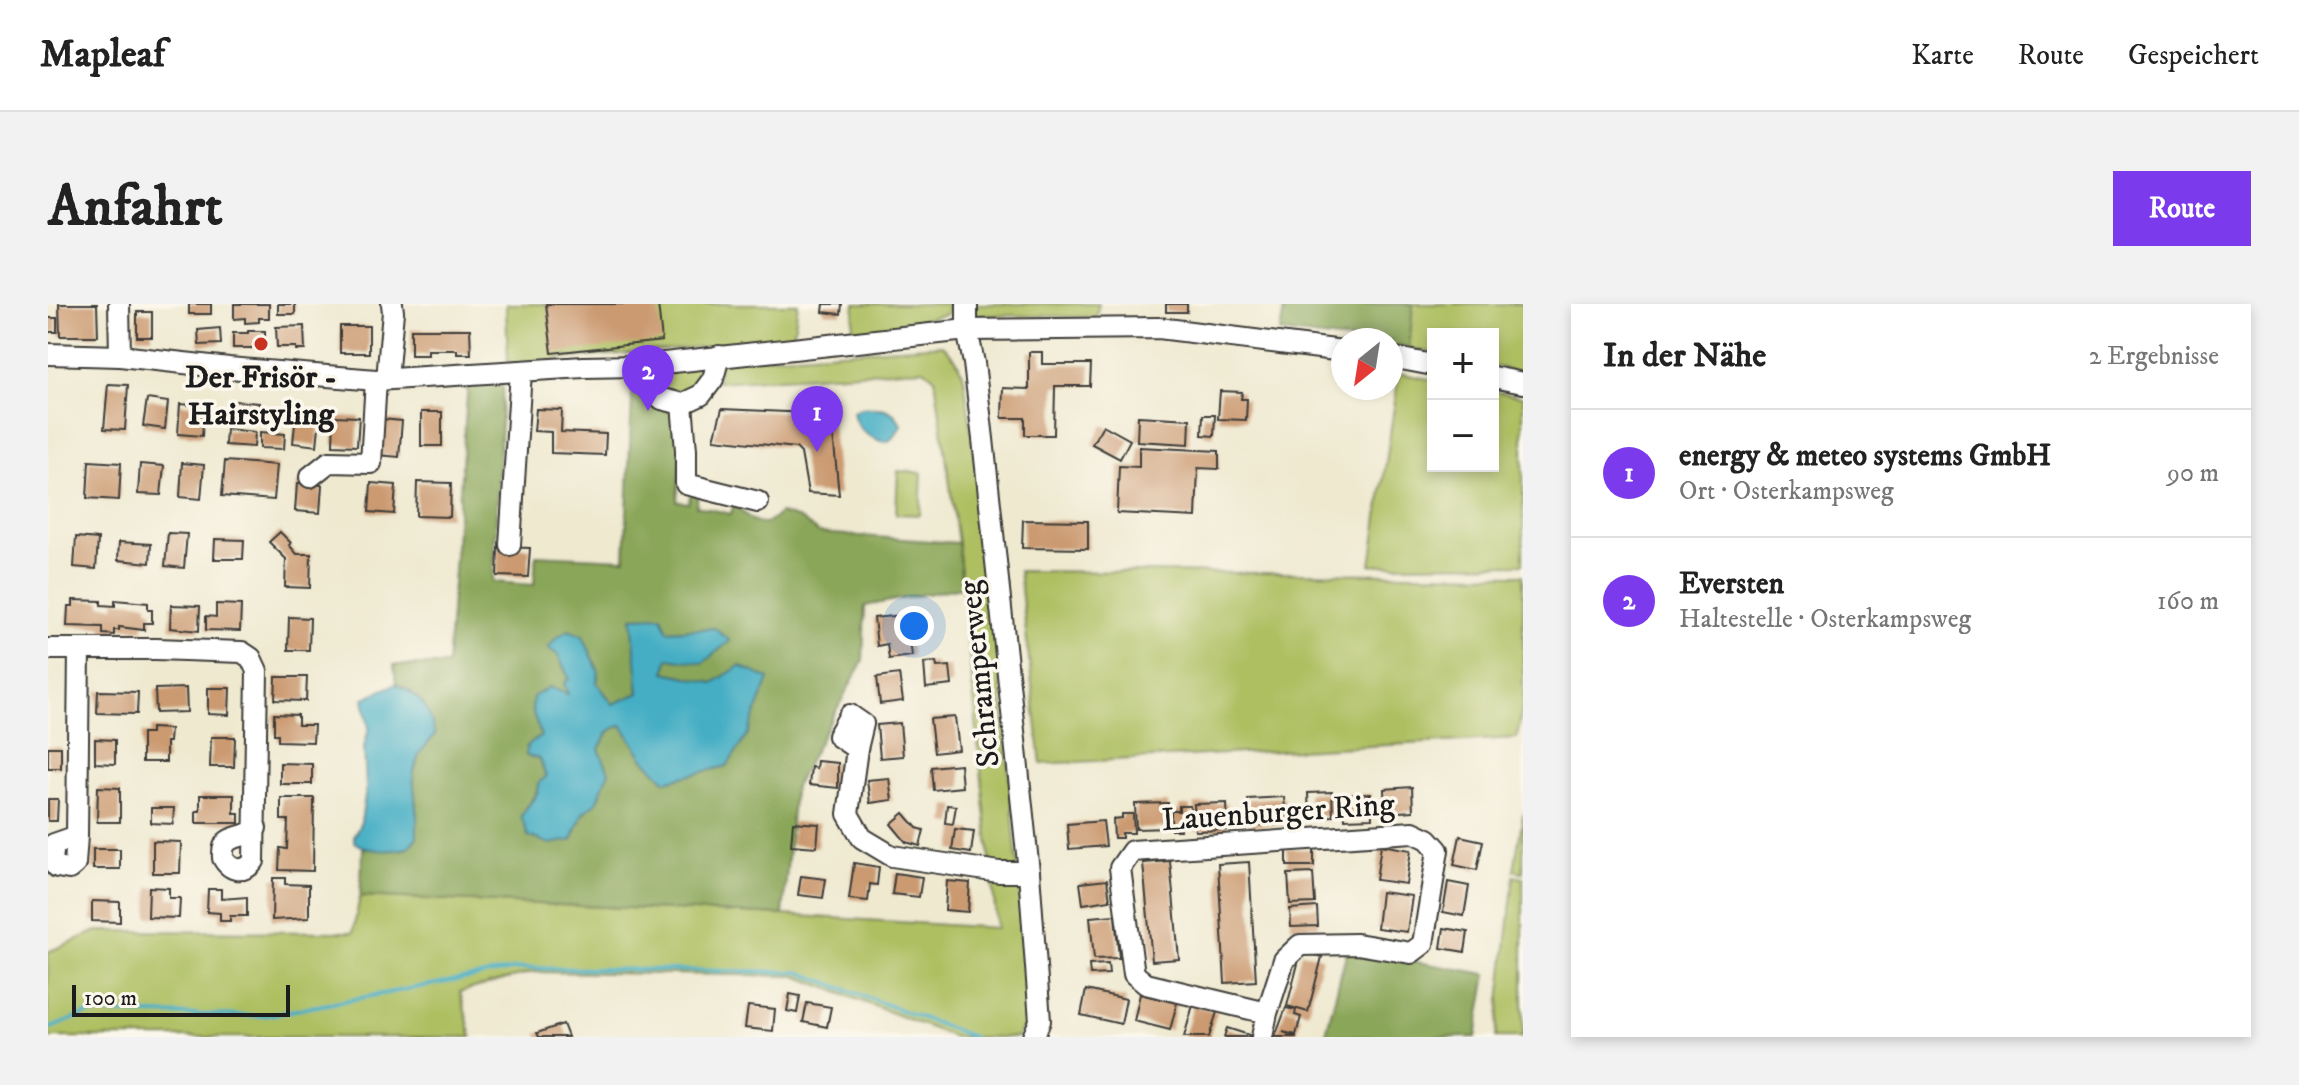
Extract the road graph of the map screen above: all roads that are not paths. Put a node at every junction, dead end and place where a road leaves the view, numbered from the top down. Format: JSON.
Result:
{"nodes":[{"id":1,"x":119,"y":304,"type":"edge"},
{"id":2,"x":392,"y":304,"type":"edge"},
{"id":3,"x":967,"y":304,"type":"edge"},
{"id":4,"x":967,"y":330,"type":"junction"},
{"id":5,"x":1331,"y":350,"type":"edge"},
{"id":6,"x":48,"y":354,"type":"edge"},
{"id":7,"x":120,"y":356,"type":"junction"},
{"id":8,"x":719,"y":356,"type":"junction"},
{"id":9,"x":1403,"y":359,"type":"edge"},
{"id":10,"x":1427,"y":364,"type":"edge"},
{"id":11,"x":637,"y":366,"type":"junction"},
{"id":12,"x":521,"y":371,"type":"junction"},
{"id":13,"x":1499,"y":378,"type":"edge"},
{"id":14,"x":381,"y":379,"type":"junction"},
{"id":15,"x":1523,"y":383,"type":"edge"},
{"id":16,"x":682,"y":404,"type":"junction"},
{"id":17,"x":310,"y":477,"type":"dead end"},
{"id":18,"x":758,"y":502,"type":"dead end"},
{"id":19,"x":510,"y":545,"type":"dead end"},
{"id":20,"x":48,"y":649,"type":"edge"},
{"id":21,"x":79,"y":649,"type":"junction"},
{"id":22,"x":857,"y":749,"type":"dead end"},
{"id":23,"x":256,"y":828,"type":"dead end"},
{"id":24,"x":77,"y":836,"type":"dead end"},
{"id":25,"x":1029,"y":872,"type":"junction"},
{"id":26,"x":1267,"y":1013,"type":"junction"},
{"id":27,"x":1033,"y":1037,"type":"edge"},
{"id":28,"x":1262,"y":1037,"type":"edge"}],
"edges":[{"from":1,"to":7,"type":"street"},
{"from":2,"to":14,"type":"street"},
{"from":3,"to":4,"type":"street","name":"Schramperweg"},
{"from":4,"to":5,"type":"street"},
{"from":4,"to":8,"type":"street"},
{"from":4,"to":25,"type":"street","name":"Schramperweg"},
{"from":6,"to":7,"type":"street"},
{"from":7,"to":14,"type":"street"},
{"from":8,"to":11,"type":"street"},
{"from":8,"to":16,"type":"street"},
{"from":9,"to":10,"type":"street"},
{"from":11,"to":12,"type":"street"},
{"from":11,"to":16,"type":"street"},
{"from":12,"to":14,"type":"street"},
{"from":12,"to":19,"type":"street"},
{"from":13,"to":15,"type":"street"},
{"from":14,"to":17,"type":"street"},
{"from":16,"to":18,"type":"street"},
{"from":20,"to":21,"type":"street"},
{"from":21,"to":23,"type":"street"},
{"from":21,"to":24,"type":"street"},
{"from":22,"to":25,"type":"street"},
{"from":25,"to":27,"type":"street","name":"Schramperweg"},
{"from":26,"to":26,"type":"street","name":"Lauenburger Ring"},
{"from":26,"to":28,"type":"street","name":"Lauenburger Ring"}]}
